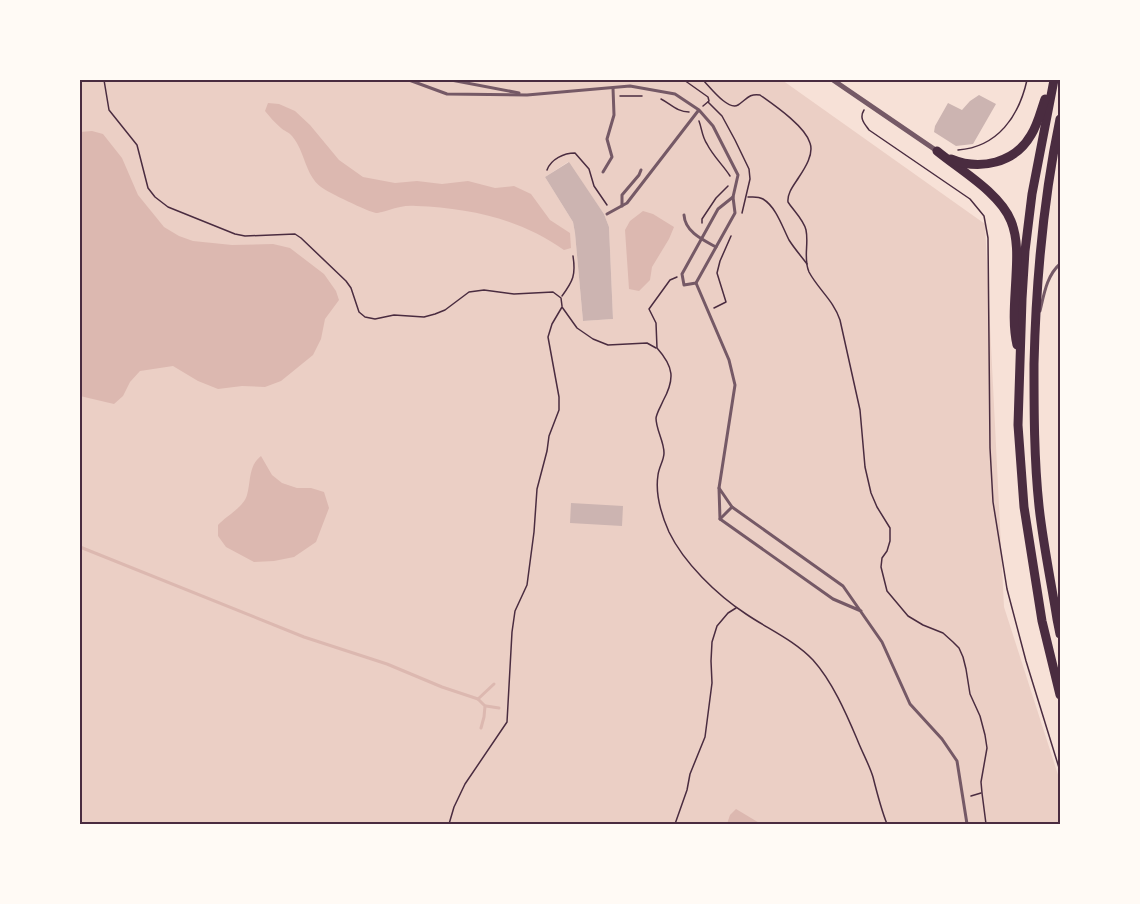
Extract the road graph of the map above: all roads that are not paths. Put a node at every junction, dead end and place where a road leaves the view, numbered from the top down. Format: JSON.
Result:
{"nodes":[{"id":1,"x":410,"y":80,"type":"edge"},
{"id":2,"x":451,"y":80,"type":"edge"},
{"id":3,"x":833,"y":80,"type":"edge"},
{"id":4,"x":1053,"y":80,"type":"edge"},
{"id":5,"x":613,"y":87,"type":"junction"},
{"id":6,"x":527,"y":95,"type":"junction"},
{"id":7,"x":699,"y":110,"type":"junction"},
{"id":8,"x":1060,"y":118,"type":"edge"},
{"id":9,"x":937,"y":151,"type":"junction"},
{"id":10,"x":641,"y":170,"type":"dead end"},
{"id":11,"x":603,"y":172,"type":"dead end"},
{"id":12,"x":733,"y":197,"type":"junction"},
{"id":13,"x":622,"y":206,"type":"junction"},
{"id":14,"x":607,"y":214,"type":"road end"},
{"id":15,"x":684,"y":215,"type":"dead end"},
{"id":16,"x":702,"y":239,"type":"junction"},
{"id":17,"x":716,"y":247,"type":"junction"},
{"id":18,"x":1060,"y":264,"type":"edge"},
{"id":19,"x":696,"y":283,"type":"junction"},
{"id":20,"x":1035,"y":330,"type":"junction"},
{"id":21,"x":1020,"y":358,"type":"junction"},
{"id":22,"x":719,"y":488,"type":"junction"},
{"id":23,"x":732,"y":507,"type":"junction"},
{"id":24,"x":720,"y":519,"type":"junction"},
{"id":25,"x":861,"y":611,"type":"junction"},
{"id":26,"x":1060,"y":634,"type":"edge"},
{"id":27,"x":1060,"y":695,"type":"edge"},
{"id":28,"x":967,"y":825,"type":"edge"}],
"edges":[{"from":1,"to":6,"type":"lane"},
{"from":2,"to":6,"type":"lane"},
{"from":3,"to":9,"type":"street"},
{"from":4,"to":9,"type":"highway"},
{"from":4,"to":21,"type":"highway"},
{"from":5,"to":6,"type":"lane"},
{"from":5,"to":7,"type":"lane"},
{"from":5,"to":11,"type":"lane"},
{"from":7,"to":12,"type":"lane"},
{"from":7,"to":13,"type":"lane"},
{"from":8,"to":20,"type":"highway"},
{"from":9,"to":21,"type":"highway"},
{"from":10,"to":13,"type":"lane"},
{"from":12,"to":16,"type":"lane"},
{"from":12,"to":17,"type":"lane"},
{"from":13,"to":14,"type":"lane"},
{"from":15,"to":16,"type":"lane"},
{"from":16,"to":17,"type":"lane"},
{"from":16,"to":19,"type":"lane"},
{"from":17,"to":19,"type":"lane"},
{"from":18,"to":20,"type":"lane"},
{"from":19,"to":22,"type":"lane"},
{"from":20,"to":26,"type":"highway"},
{"from":21,"to":27,"type":"highway"},
{"from":22,"to":23,"type":"lane"},
{"from":22,"to":24,"type":"lane"},
{"from":23,"to":24,"type":"lane"},
{"from":23,"to":25,"type":"lane"},
{"from":24,"to":25,"type":"lane"},
{"from":25,"to":28,"type":"lane"}]}
